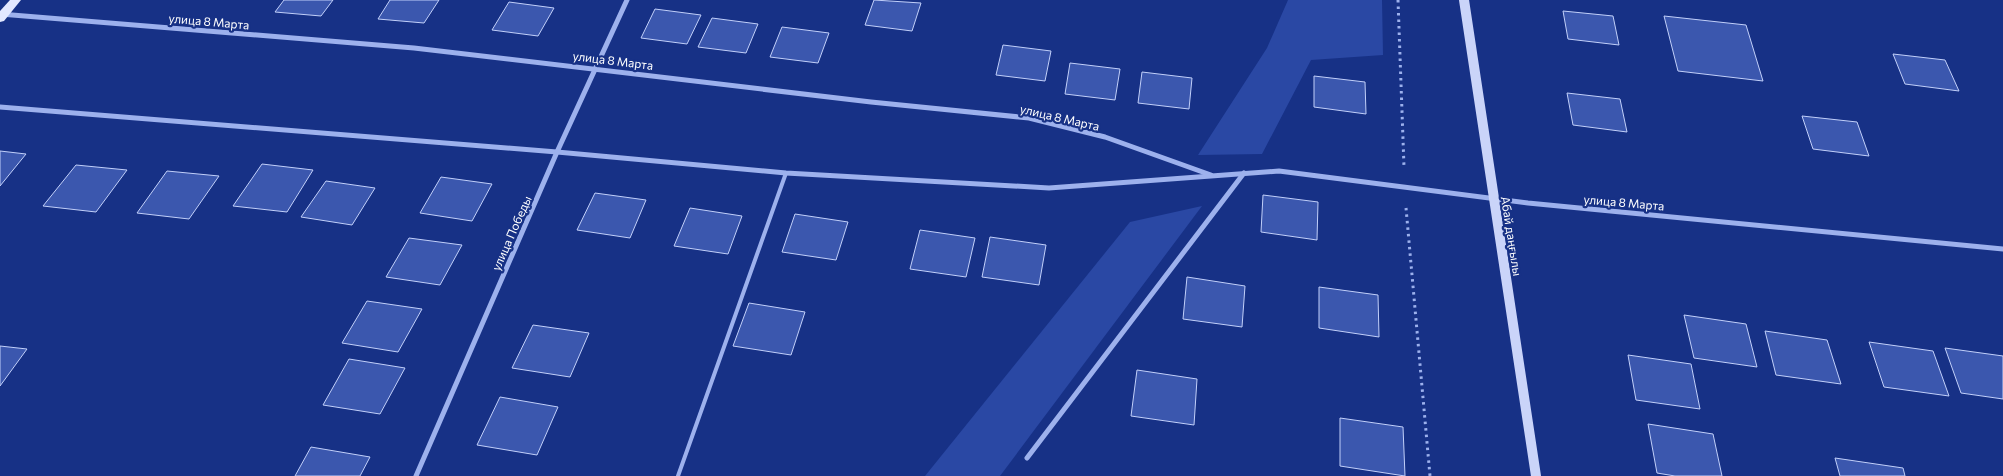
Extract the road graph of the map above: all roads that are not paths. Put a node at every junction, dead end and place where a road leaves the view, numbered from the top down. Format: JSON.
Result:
{"nodes":[{"id":1,"x":16,"y":0,"type":"edge"},
{"id":2,"x":628,"y":0,"type":"edge"},
{"id":3,"x":1464,"y":0,"type":"edge"},
{"id":4,"x":1,"y":15,"type":"edge"},
{"id":5,"x":596,"y":68,"type":"junction"},
{"id":6,"x":0,"y":107,"type":"edge"},
{"id":7,"x":557,"y":152,"type":"junction"},
{"id":8,"x":786,"y":172,"type":"junction"},
{"id":9,"x":1244,"y":173,"type":"junction"},
{"id":10,"x":1214,"y":176,"type":"junction"},
{"id":11,"x":1494,"y":199,"type":"junction"},
{"id":12,"x":2003,"y":249,"type":"edge"},
{"id":13,"x":1027,"y":458,"type":"dead end"},
{"id":14,"x":416,"y":476,"type":"edge"},
{"id":15,"x":678,"y":476,"type":"edge"},
{"id":16,"x":1536,"y":476,"type":"edge"}],
"edges":[{"from":1,"to":4,"type":"main road"},
{"from":2,"to":5,"type":"street","name":"улица Победы"},
{"from":3,"to":11,"type":"main road","name":"Абай даңғылы"},
{"from":4,"to":5,"type":"street","name":"улица 8 Марта"},
{"from":5,"to":7,"type":"street","name":"улица Победы"},
{"from":5,"to":10,"type":"street","name":"улица 8 Марта"},
{"from":6,"to":7,"type":"street","name":"улица 8 Марта"},
{"from":7,"to":8,"type":"street","name":"улица 8 Марта"},
{"from":7,"to":14,"type":"street","name":"улица Победы"},
{"from":8,"to":10,"type":"street","name":"улица 8 Марта"},
{"from":8,"to":15,"type":"lane"},
{"from":9,"to":10,"type":"street","name":"улица 8 Марта"},
{"from":9,"to":11,"type":"street","name":"улица 8 Марта"},
{"from":9,"to":13,"type":"street"},
{"from":11,"to":12,"type":"street","name":"улица 8 Марта"},
{"from":11,"to":16,"type":"main road","name":"Абай даңғылы"}]}
